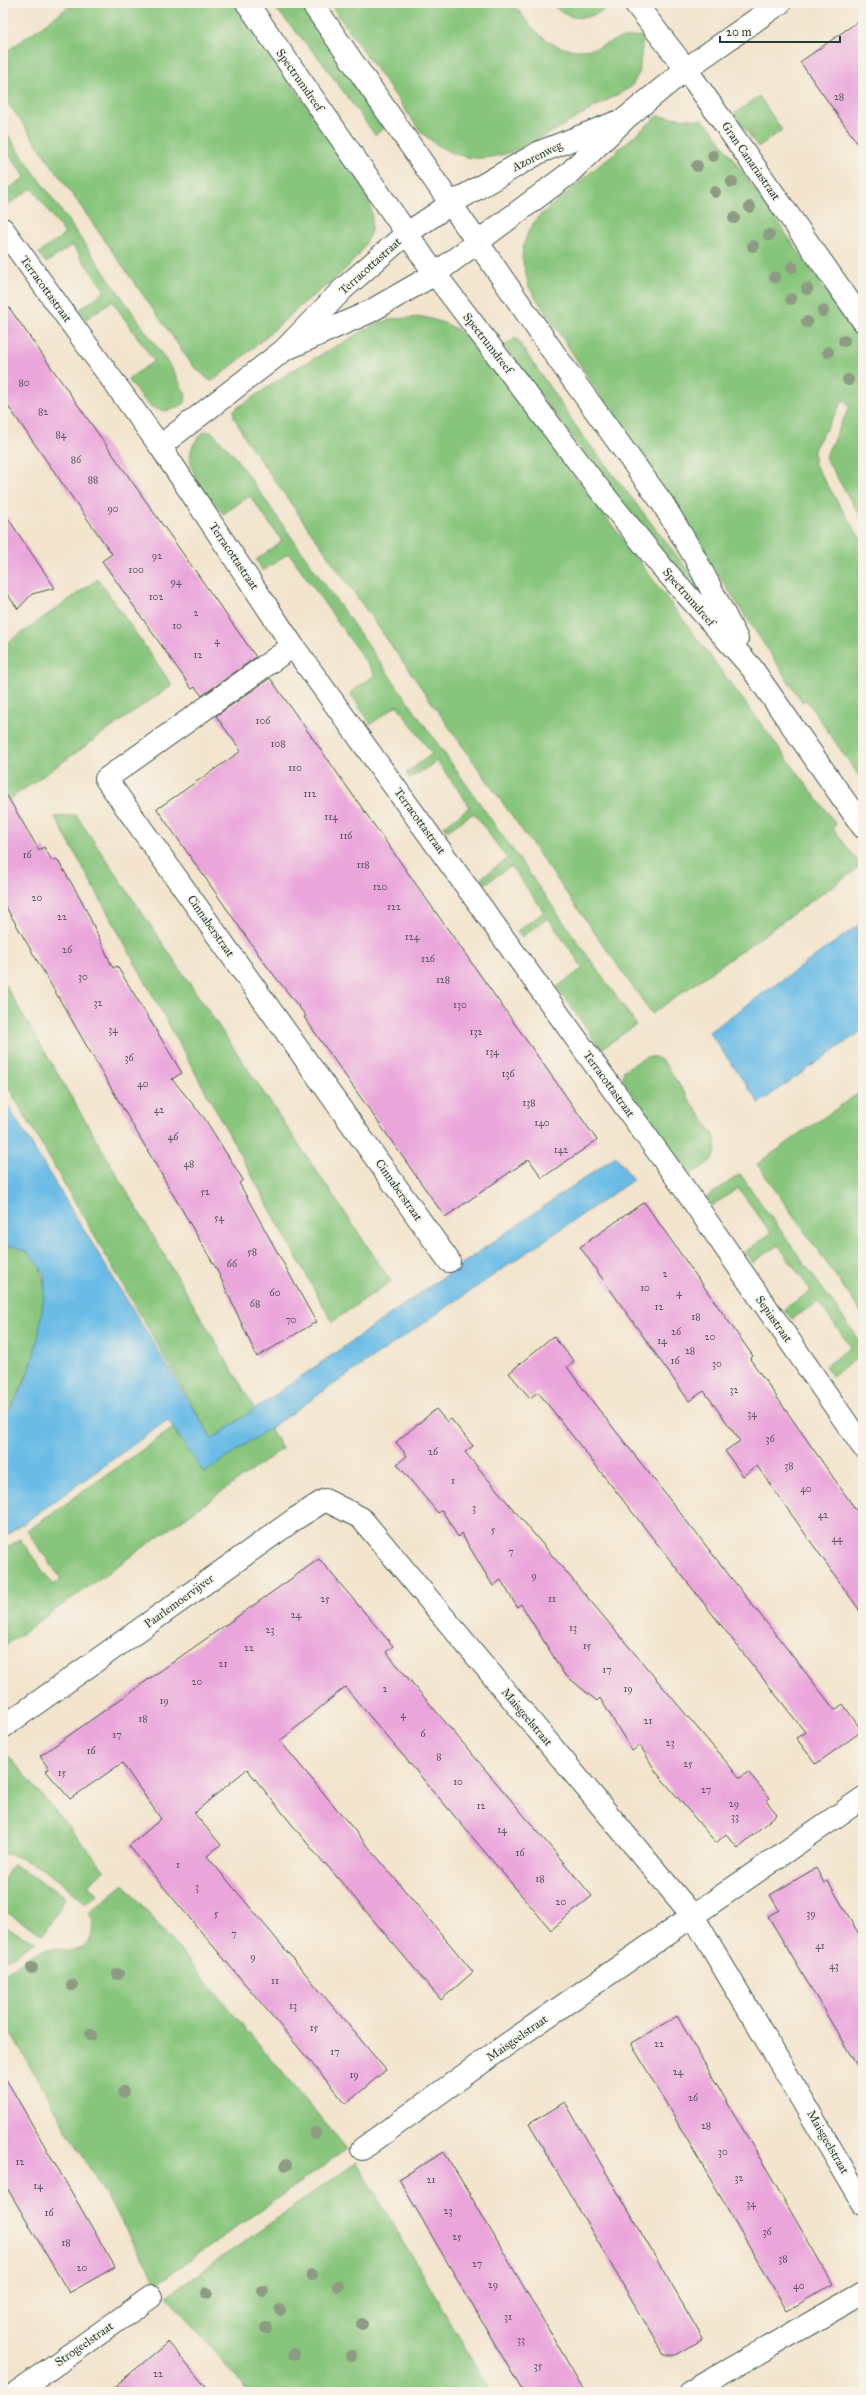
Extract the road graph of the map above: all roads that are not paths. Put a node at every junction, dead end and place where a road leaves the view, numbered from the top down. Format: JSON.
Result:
{"nodes":[{"id":1,"x":247,"y":3,"type":"edge"},
{"id":2,"x":312,"y":3,"type":"edge"},
{"id":3,"x":635,"y":3,"type":"edge"},
{"id":4,"x":780,"y":3,"type":"edge"},
{"id":5,"x":686,"y":69,"type":"junction"},
{"id":6,"x":626,"y":118,"type":"junction"},
{"id":7,"x":452,"y":203,"type":"junction"},
{"id":8,"x":3,"y":229,"type":"edge"},
{"id":9,"x":406,"y":234,"type":"junction"},
{"id":10,"x":479,"y":243,"type":"junction"},
{"id":11,"x":435,"y":274,"type":"junction"},
{"id":12,"x":863,"y":321,"type":"edge"},
{"id":13,"x":284,"y":350,"type":"junction"},
{"id":14,"x":160,"y":446,"type":"junction"},
{"id":15,"x":293,"y":646,"type":"junction"},
{"id":16,"x":751,"y":667,"type":"junction"},
{"id":17,"x":861,"y":825,"type":"edge"},
{"id":18,"x":686,"y":1192,"type":"joint"},
{"id":19,"x":449,"y":1260,"type":"dead end"},
{"id":20,"x":863,"y":1446,"type":"edge"},
{"id":21,"x":361,"y":1518,"type":"joint"},
{"id":22,"x":3,"y":1727,"type":"edge"},
{"id":23,"x":863,"y":1798,"type":"edge"},
{"id":24,"x":693,"y":1916,"type":"junction"},
{"id":25,"x":362,"y":2149,"type":"dead end"},
{"id":26,"x":863,"y":2203,"type":"edge"},
{"id":27,"x":863,"y":2293,"type":"edge"},
{"id":28,"x":151,"y":2297,"type":"dead end"},
{"id":29,"x":17,"y":2392,"type":"edge"},
{"id":30,"x":690,"y":2392,"type":"edge"}],
"edges":[{"from":1,"to":9,"type":"street","name":"Spectrumdreef"},
{"from":2,"to":7,"type":"street","name":"Spectrumdreef"},
{"from":3,"to":5,"type":"street","name":"Gran Canariastraat"},
{"from":4,"to":5,"type":"street","name":"Azorenweg"},
{"from":5,"to":6,"type":"street","name":"Azorenweg"},
{"from":5,"to":12,"type":"street","name":"Gran Canariastraat"},
{"from":6,"to":7,"type":"street","name":"Azorenweg"},
{"from":6,"to":10,"type":"street","name":"Azorenweg"},
{"from":7,"to":9,"type":"street","name":"Azorenweg"},
{"from":7,"to":10,"type":"street","name":"Spectrumdreef"},
{"from":8,"to":14,"type":"street","name":"Terracottastraat"},
{"from":9,"to":11,"type":"street","name":"Spectrumdreef"},
{"from":9,"to":13,"type":"street","name":"Terracottastraat"},
{"from":10,"to":11,"type":"street","name":"Azorenweg"},
{"from":10,"to":16,"type":"street","name":"Spectrumdreef"},
{"from":11,"to":13,"type":"street","name":"Terracottastraat"},
{"from":11,"to":16,"type":"street","name":"Spectrumdreef"},
{"from":13,"to":14,"type":"street","name":"Terracottastraat"},
{"from":14,"to":15,"type":"street","name":"Terracottastraat"},
{"from":15,"to":18,"type":"street","name":"Terracottastraat"},
{"from":15,"to":19,"type":"street","name":"Cinnaberstraat"},
{"from":16,"to":17,"type":"street","name":"Spectrumdreef"},
{"from":18,"to":20,"type":"street","name":"Sepiastraat"},
{"from":21,"to":22,"type":"street","name":"Paarlemoervijver"},
{"from":21,"to":24,"type":"street","name":"Maisgeelstraat"},
{"from":23,"to":24,"type":"street","name":"Maisgeelstraat"},
{"from":24,"to":25,"type":"street","name":"Maisgeelstraat"},
{"from":24,"to":26,"type":"street","name":"Maisgeelstraat"},
{"from":27,"to":30,"type":"street"},
{"from":28,"to":29,"type":"street","name":"Strogeelstraat"}]}
